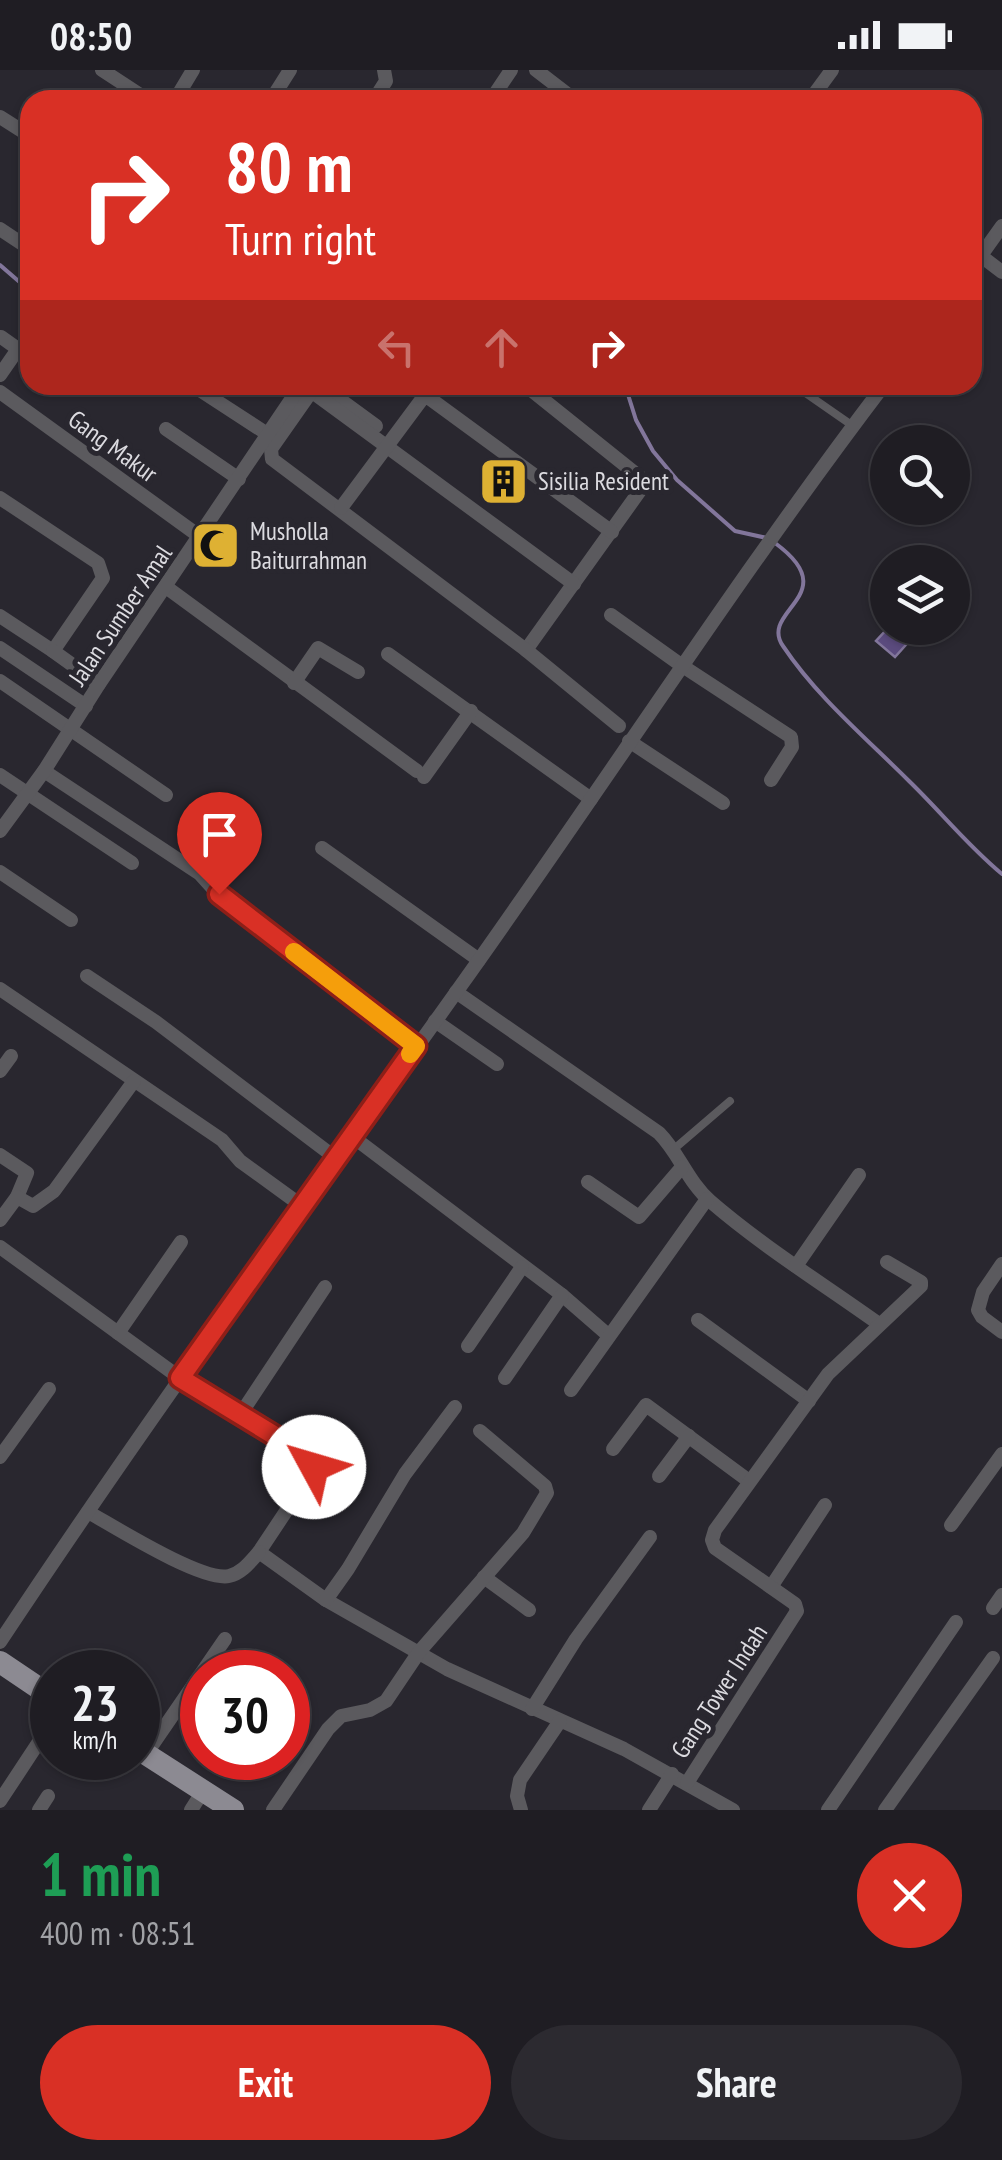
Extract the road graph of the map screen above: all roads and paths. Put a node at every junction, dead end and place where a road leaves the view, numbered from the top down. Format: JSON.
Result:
{"nodes":[{"id":1,"x":102,"y":70,"type":"edge"},
{"id":2,"x":536,"y":70,"type":"edge"},
{"id":3,"x":133,"y":90,"type":"edge"},
{"id":4,"x":562,"y":90,"type":"edge"},
{"id":5,"x":1002,"y":226,"type":"edge"},
{"id":6,"x":982,"y":255,"type":"edge"},
{"id":7,"x":20,"y":357,"type":"edge"},
{"id":8,"x":0,"y":376,"type":"edge"},
{"id":9,"x":0,"y":392,"type":"edge"},
{"id":10,"x":207,"y":395,"type":"edge"},
{"id":11,"x":302,"y":395,"type":"edge"},
{"id":12,"x":304,"y":395,"type":"edge"},
{"id":13,"x":321,"y":395,"type":"edge"},
{"id":14,"x":418,"y":395,"type":"edge"},
{"id":15,"x":428,"y":395,"type":"edge"},
{"id":16,"x":538,"y":395,"type":"edge"},
{"id":17,"x":808,"y":395,"type":"edge"},
{"id":18,"x":876,"y":395,"type":"edge"},
{"id":19,"x":853,"y":426,"type":"junction"},
{"id":20,"x":166,"y":429,"type":"dead end"},
{"id":21,"x":269,"y":435,"type":"junction"},
{"id":22,"x":391,"y":443,"type":"junction"},
{"id":23,"x":239,"y":479,"type":"junction"},
{"id":24,"x":0,"y":498,"type":"edge"},
{"id":25,"x":341,"y":508,"type":"junction"},
{"id":26,"x":612,"y":532,"type":"junction"},
{"id":27,"x":200,"y":536,"type":"junction"},
{"id":28,"x":574,"y":584,"type":"junction"},
{"id":29,"x":166,"y":587,"type":"junction"},
{"id":30,"x":0,"y":616,"type":"edge"},
{"id":31,"x":612,"y":616,"type":"dead end"},
{"id":32,"x":0,"y":648,"type":"edge"},
{"id":33,"x":526,"y":650,"type":"junction"},
{"id":34,"x":53,"y":651,"type":"junction"},
{"id":35,"x":388,"y":654,"type":"dead end"},
{"id":36,"x":681,"y":665,"type":"junction"},
{"id":37,"x":358,"y":672,"type":"dead end"},
{"id":38,"x":0,"y":682,"type":"edge"},
{"id":39,"x":294,"y":683,"type":"junction"},
{"id":40,"x":99,"y":684,"type":"junction"},
{"id":41,"x":86,"y":706,"type":"junction"},
{"id":42,"x":471,"y":712,"type":"junction"},
{"id":43,"x":619,"y":726,"type":"dead end"},
{"id":44,"x":71,"y":731,"type":"junction"},
{"id":45,"x":628,"y":742,"type":"junction"},
{"id":46,"x":44,"y":771,"type":"junction"},
{"id":47,"x":0,"y":775,"type":"edge"},
{"id":48,"x":771,"y":780,"type":"dead end"},
{"id":49,"x":27,"y":795,"type":"junction"},
{"id":50,"x":166,"y":795,"type":"dead end"},
{"id":51,"x":591,"y":799,"type":"junction"},
{"id":52,"x":723,"y":803,"type":"dead end"},
{"id":53,"x":0,"y":831,"type":"edge"},
{"id":54,"x":322,"y":848,"type":"dead end"},
{"id":55,"x":132,"y":863,"type":"dead end"},
{"id":56,"x":0,"y":872,"type":"edge"},
{"id":57,"x":71,"y":920,"type":"dead end"},
{"id":58,"x":478,"y":960,"type":"junction"},
{"id":59,"x":87,"y":976,"type":"dead end"},
{"id":60,"x":0,"y":990,"type":"edge"},
{"id":61,"x":456,"y":992,"type":"junction"},
{"id":62,"x":435,"y":1021,"type":"junction"},
{"id":63,"x":416,"y":1046,"type":"junction"},
{"id":64,"x":11,"y":1056,"type":"dead end"},
{"id":65,"x":496,"y":1064,"type":"dead end"},
{"id":66,"x":0,"y":1071,"type":"edge"},
{"id":67,"x":134,"y":1081,"type":"junction"},
{"id":68,"x":730,"y":1101,"type":"dead end"},
{"id":69,"x":354,"y":1137,"type":"junction"},
{"id":70,"x":674,"y":1149,"type":"junction"},
{"id":71,"x":0,"y":1155,"type":"edge"},
{"id":72,"x":337,"y":1159,"type":"junction"},
{"id":73,"x":682,"y":1167,"type":"junction"},
{"id":74,"x":858,"y":1175,"type":"dead end"},
{"id":75,"x":588,"y":1182,"type":"dead end"},
{"id":76,"x":16,"y":1196,"type":"junction"},
{"id":77,"x":708,"y":1199,"type":"junction"},
{"id":78,"x":302,"y":1206,"type":"junction"},
{"id":79,"x":0,"y":1220,"type":"edge"},
{"id":80,"x":181,"y":1242,"type":"dead end"},
{"id":81,"x":0,"y":1246,"type":"edge"},
{"id":82,"x":887,"y":1262,"type":"dead end"},
{"id":83,"x":1002,"y":1264,"type":"edge"},
{"id":84,"x":796,"y":1266,"type":"junction"},
{"id":85,"x":522,"y":1267,"type":"junction"},
{"id":86,"x":326,"y":1286,"type":"dead end"},
{"id":87,"x":562,"y":1295,"type":"junction"},
{"id":88,"x":698,"y":1320,"type":"dead end"},
{"id":89,"x":879,"y":1324,"type":"junction"},
{"id":90,"x":118,"y":1332,"type":"junction"},
{"id":91,"x":1002,"y":1332,"type":"edge"},
{"id":92,"x":608,"y":1335,"type":"junction"},
{"id":93,"x":468,"y":1346,"type":"dead end"},
{"id":94,"x":180,"y":1378,"type":"junction"},
{"id":95,"x":505,"y":1378,"type":"dead end"},
{"id":96,"x":48,"y":1389,"type":"dead end"},
{"id":97,"x":571,"y":1390,"type":"dead end"},
{"id":98,"x":809,"y":1401,"type":"junction"},
{"id":99,"x":456,"y":1407,"type":"dead end"},
{"id":100,"x":240,"y":1414,"type":"junction"},
{"id":101,"x":480,"y":1431,"type":"dead end"},
{"id":102,"x":689,"y":1436,"type":"junction"},
{"id":103,"x":613,"y":1449,"type":"dead end"},
{"id":104,"x":1002,"y":1454,"type":"edge"},
{"id":105,"x":0,"y":1457,"type":"edge"},
{"id":106,"x":658,"y":1476,"type":"dead end"},
{"id":107,"x":750,"y":1481,"type":"junction"},
{"id":108,"x":825,"y":1505,"type":"dead end"},
{"id":109,"x":88,"y":1512,"type":"junction"},
{"id":110,"x":951,"y":1525,"type":"dead end"},
{"id":111,"x":650,"y":1538,"type":"dead end"},
{"id":112,"x":259,"y":1552,"type":"junction"},
{"id":113,"x":484,"y":1577,"type":"junction"},
{"id":114,"x":771,"y":1587,"type":"junction"},
{"id":115,"x":326,"y":1600,"type":"junction"},
{"id":116,"x":529,"y":1610,"type":"dead end"},
{"id":117,"x":956,"y":1622,"type":"dead end"},
{"id":118,"x":225,"y":1640,"type":"dead end"},
{"id":119,"x":0,"y":1642,"type":"edge"},
{"id":120,"x":418,"y":1652,"type":"junction"},
{"id":121,"x":993,"y":1658,"type":"dead end"},
{"id":122,"x":0,"y":1662,"type":"edge"},
{"id":123,"x":30,"y":1682,"type":"edge"},
{"id":124,"x":532,"y":1709,"type":"junction"},
{"id":125,"x":560,"y":1721,"type":"junction"},
{"id":126,"x":160,"y":1727,"type":"edge"},
{"id":127,"x":30,"y":1755,"type":"edge"},
{"id":128,"x":160,"y":1767,"type":"edge"},
{"id":129,"x":672,"y":1774,"type":"junction"},
{"id":130,"x":687,"y":1784,"type":"junction"},
{"id":131,"x":0,"y":1801,"type":"edge"},
{"id":132,"x":197,"y":1801,"type":"edge"},
{"id":133,"x":233,"y":1810,"type":"edge"},
{"id":134,"x":273,"y":1810,"type":"edge"},
{"id":135,"x":521,"y":1810,"type":"edge"},
{"id":136,"x":649,"y":1810,"type":"edge"},
{"id":137,"x":733,"y":1810,"type":"edge"},
{"id":138,"x":828,"y":1810,"type":"edge"},
{"id":139,"x":885,"y":1810,"type":"edge"}],
"edges":[{"from":1,"to":3,"type":"street"},
{"from":2,"to":4,"type":"street"},
{"from":5,"to":6,"type":"street"},
{"from":7,"to":8,"type":"street"},
{"from":9,"to":27,"type":"street","name":"Gang Makur"},
{"from":10,"to":21,"type":"street"},
{"from":11,"to":21,"type":"street","name":"Jalan Sumber Amal"},
{"from":12,"to":25,"type":"street"},
{"from":13,"to":22,"type":"street"},
{"from":14,"to":22,"type":"street"},
{"from":15,"to":26,"type":"street"},
{"from":16,"to":26,"type":"street"},
{"from":17,"to":19,"type":"lane"},
{"from":18,"to":19,"type":"street"},
{"from":19,"to":36,"type":"street"},
{"from":20,"to":23,"type":"street"},
{"from":21,"to":23,"type":"street","name":"Jalan Sumber Amal"},
{"from":22,"to":25,"type":"street"},
{"from":22,"to":28,"type":"street"},
{"from":23,"to":27,"type":"street","name":"Jalan Sumber Amal"},
{"from":24,"to":34,"type":"street"},
{"from":25,"to":33,"type":"street"},
{"from":26,"to":28,"type":"street"},
{"from":27,"to":29,"type":"street","name":"Jalan Sumber Amal"},
{"from":28,"to":33,"type":"street"},
{"from":29,"to":39,"type":"street"},
{"from":29,"to":40,"type":"street","name":"Jalan Sumber Amal"},
{"from":30,"to":34,"type":"street"},
{"from":31,"to":36,"type":"street"},
{"from":32,"to":41,"type":"street"},
{"from":33,"to":43,"type":"street"},
{"from":34,"to":40,"type":"street"},
{"from":35,"to":42,"type":"street"},
{"from":36,"to":45,"type":"street"},
{"from":36,"to":48,"type":"street"},
{"from":37,"to":39,"type":"street"},
{"from":38,"to":44,"type":"street"},
{"from":39,"to":42,"type":"street"},
{"from":40,"to":41,"type":"street","name":"Jalan Sumber Amal"},
{"from":41,"to":44,"type":"street","name":"Jalan Sumber Amal"},
{"from":42,"to":51,"type":"street"},
{"from":44,"to":46,"type":"street","name":"Jalan Sumber Amal"},
{"from":44,"to":50,"type":"street"},
{"from":45,"to":51,"type":"street"},
{"from":45,"to":52,"type":"street"},
{"from":46,"to":49,"type":"street","name":"Jalan Sumber Amal"},
{"from":46,"to":63,"type":"street"},
{"from":47,"to":49,"type":"street"},
{"from":49,"to":53,"type":"street","name":"Jalan Sumber Amal"},
{"from":49,"to":55,"type":"street"},
{"from":51,"to":58,"type":"street"},
{"from":54,"to":58,"type":"street"},
{"from":56,"to":57,"type":"street"},
{"from":58,"to":61,"type":"street"},
{"from":59,"to":72,"type":"street"},
{"from":60,"to":67,"type":"street"},
{"from":61,"to":62,"type":"street"},
{"from":61,"to":70,"type":"street"},
{"from":62,"to":63,"type":"street"},
{"from":62,"to":65,"type":"street"},
{"from":63,"to":69,"type":"street"},
{"from":64,"to":66,"type":"street"},
{"from":67,"to":76,"type":"street"},
{"from":67,"to":78,"type":"street"},
{"from":68,"to":70,"type":"lane"},
{"from":69,"to":72,"type":"street"},
{"from":69,"to":85,"type":"street"},
{"from":70,"to":73,"type":"street"},
{"from":71,"to":76,"type":"street"},
{"from":72,"to":78,"type":"street"},
{"from":73,"to":75,"type":"street"},
{"from":73,"to":77,"type":"street"},
{"from":74,"to":84,"type":"street"},
{"from":76,"to":79,"type":"street"},
{"from":77,"to":84,"type":"street"},
{"from":77,"to":92,"type":"street"},
{"from":78,"to":94,"type":"street"},
{"from":80,"to":90,"type":"street"},
{"from":81,"to":90,"type":"street"},
{"from":82,"to":89,"type":"street"},
{"from":83,"to":91,"type":"street"},
{"from":84,"to":89,"type":"street"},
{"from":85,"to":87,"type":"street"},
{"from":85,"to":93,"type":"street"},
{"from":86,"to":100,"type":"street"},
{"from":87,"to":92,"type":"street"},
{"from":87,"to":95,"type":"street"},
{"from":88,"to":98,"type":"street"},
{"from":89,"to":98,"type":"street"},
{"from":90,"to":94,"type":"street"},
{"from":92,"to":97,"type":"street"},
{"from":94,"to":100,"type":"street"},
{"from":94,"to":109,"type":"street"},
{"from":96,"to":105,"type":"street"},
{"from":98,"to":107,"type":"street"},
{"from":99,"to":115,"type":"street"},
{"from":100,"to":112,"type":"street"},
{"from":101,"to":113,"type":"street"},
{"from":102,"to":103,"type":"street"},
{"from":102,"to":106,"type":"street"},
{"from":102,"to":107,"type":"street"},
{"from":104,"to":110,"type":"street"},
{"from":107,"to":114,"type":"street"},
{"from":108,"to":114,"type":"street"},
{"from":109,"to":112,"type":"street"},
{"from":109,"to":119,"type":"street"},
{"from":111,"to":124,"type":"street"},
{"from":112,"to":115,"type":"street"},
{"from":113,"to":116,"type":"street"},
{"from":113,"to":120,"type":"street"},
{"from":114,"to":130,"type":"street","name":"Gang Tower Indah"},
{"from":115,"to":120,"type":"street"},
{"from":117,"to":138,"type":"street"},
{"from":118,"to":126,"type":"street"},
{"from":120,"to":124,"type":"street"},
{"from":120,"to":134,"type":"street"},
{"from":121,"to":139,"type":"street"},
{"from":122,"to":123,"type":"main road"},
{"from":124,"to":125,"type":"street"},
{"from":125,"to":129,"type":"street"},
{"from":125,"to":135,"type":"street"},
{"from":127,"to":131,"type":"street"},
{"from":128,"to":132,"type":"main road"},
{"from":129,"to":130,"type":"street"},
{"from":129,"to":136,"type":"street"},
{"from":130,"to":137,"type":"street"},
{"from":132,"to":133,"type":"main road"}]}
